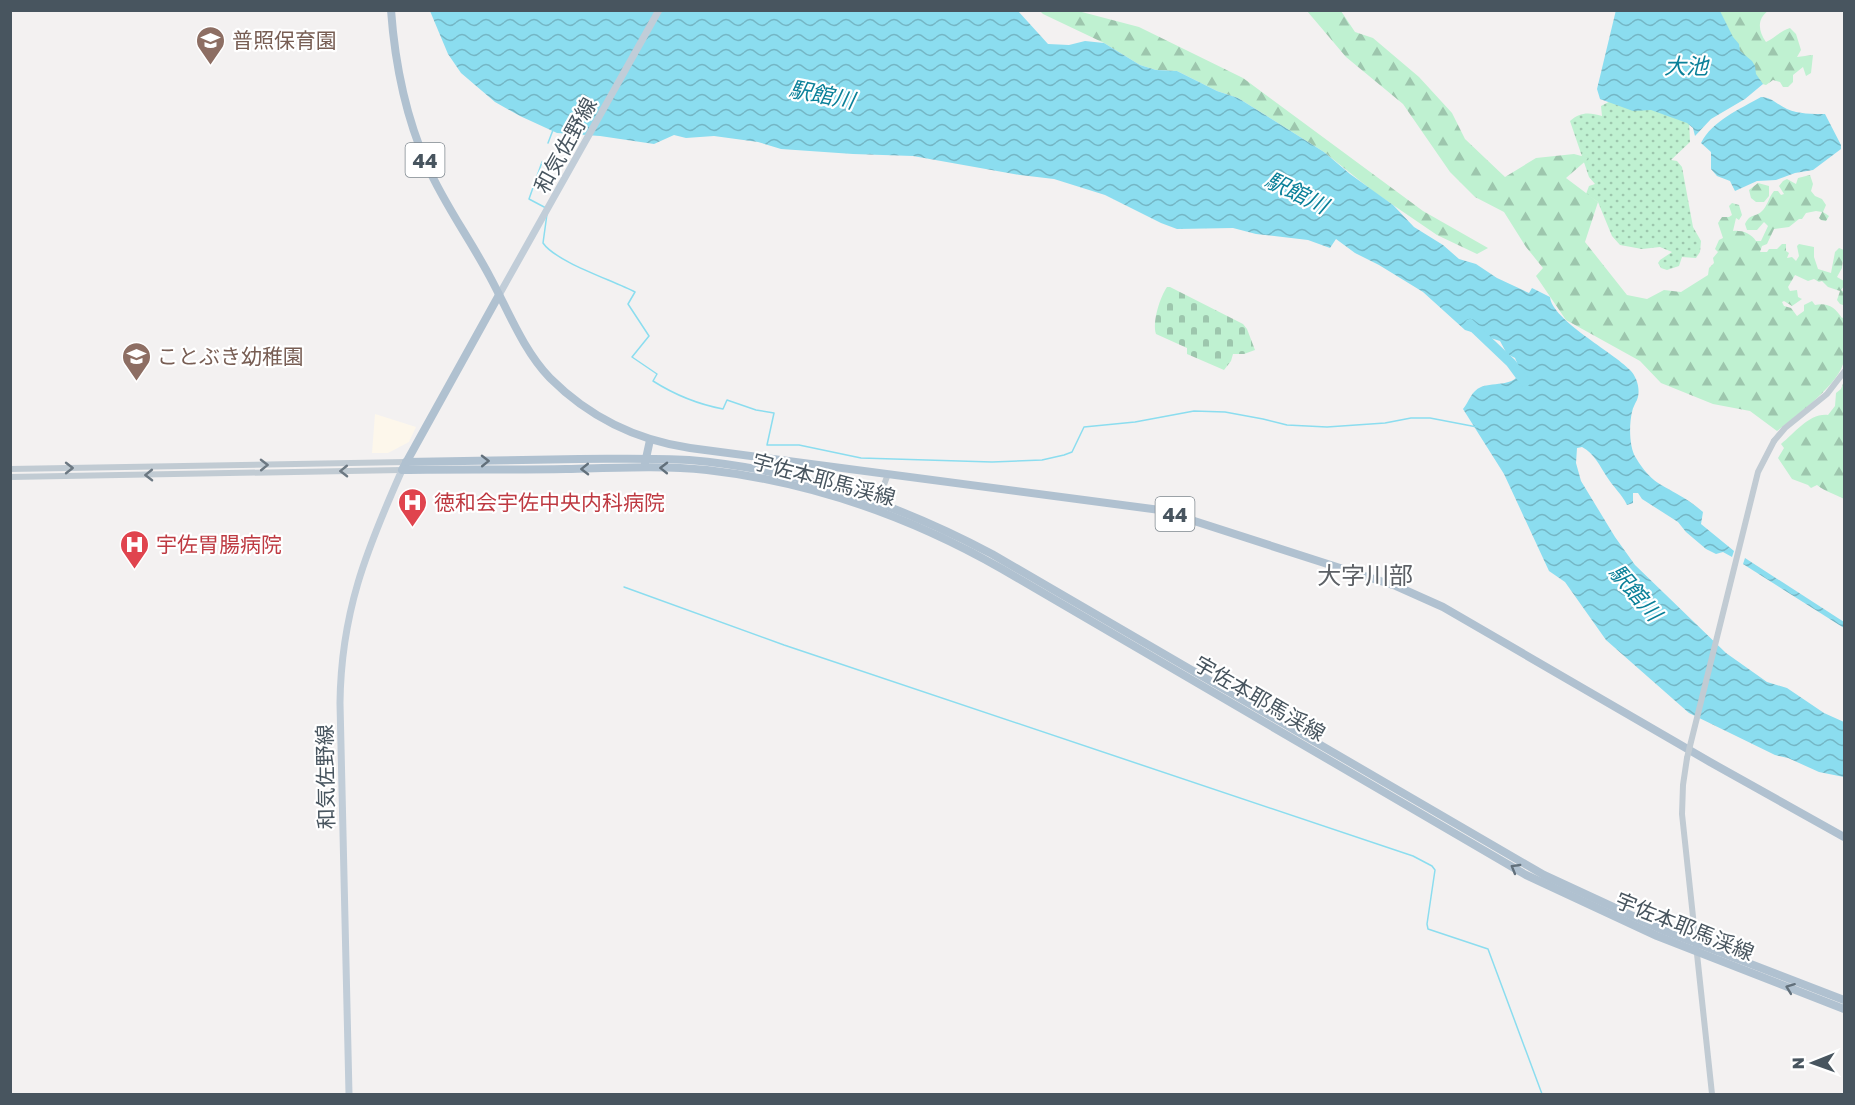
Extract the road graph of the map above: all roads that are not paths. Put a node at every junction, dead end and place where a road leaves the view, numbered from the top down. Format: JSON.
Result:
{"nodes":[{"id":1,"x":391,"y":10,"type":"edge"},
{"id":2,"x":659,"y":10,"type":"edge"},
{"id":3,"x":499,"y":295,"type":"junction"},
{"id":4,"x":1845,"y":372,"type":"edge"},
{"id":5,"x":650,"y":440,"type":"junction"},
{"id":6,"x":646,"y":458,"type":"junction"},
{"id":7,"x":404,"y":466,"type":"junction"},
{"id":8,"x":644,"y":468,"type":"junction"},
{"id":9,"x":10,"y":469,"type":"edge"},
{"id":10,"x":888,"y":474,"type":"junction"},
{"id":11,"x":10,"y":477,"type":"edge"},
{"id":12,"x":877,"y":505,"type":"junction"},
{"id":13,"x":1845,"y":837,"type":"edge"},
{"id":14,"x":1697,"y":948,"type":"junction"},
{"id":15,"x":1845,"y":1000,"type":"edge"},
{"id":16,"x":1845,"y":1009,"type":"edge"},
{"id":17,"x":349,"y":1095,"type":"edge"},
{"id":18,"x":1712,"y":1095,"type":"edge"}],
"edges":[{"from":1,"to":3,"type":"main road","name":"宇佐本耶馬渓線","number":"44"},
{"from":2,"to":3,"type":"main road","name":"和気佐野線"},
{"from":3,"to":5,"type":"main road","name":"宇佐本耶馬渓線","number":"44"},
{"from":3,"to":7,"type":"main road"},
{"from":4,"to":14,"type":"street","bridge":true},
{"from":5,"to":6,"type":"main road"},
{"from":5,"to":10,"type":"main road","name":"宇佐本耶馬渓線","number":"44"},
{"from":7,"to":6,"type":"main road","name":"宇佐本耶馬渓線","one_way":true},
{"from":6,"to":8,"type":"main road"},
{"from":6,"to":12,"type":"main road","name":"宇佐本耶馬渓線"},
{"from":8,"to":7,"type":"main road","name":"宇佐本耶馬渓線","one_way":true},
{"from":9,"to":7,"type":"street","one_way":true},
{"from":7,"to":11,"type":"street","one_way":true},
{"from":7,"to":17,"type":"main road","name":"和気佐野線"},
{"from":12,"to":8,"type":"main road","name":"宇佐本耶馬渓線","one_way":true},
{"from":10,"to":12,"type":"street"},
{"from":10,"to":13,"type":"main road","name":"宇佐本耶馬渓線","number":"44"},
{"from":12,"to":14,"type":"main road","name":"宇佐本耶馬渓線"},
{"from":14,"to":15,"type":"main road","name":"宇佐本耶馬渓線"},
{"from":16,"to":14,"type":"main road","name":"宇佐本耶馬渓線","one_way":true},
{"from":14,"to":18,"type":"street"}]}
